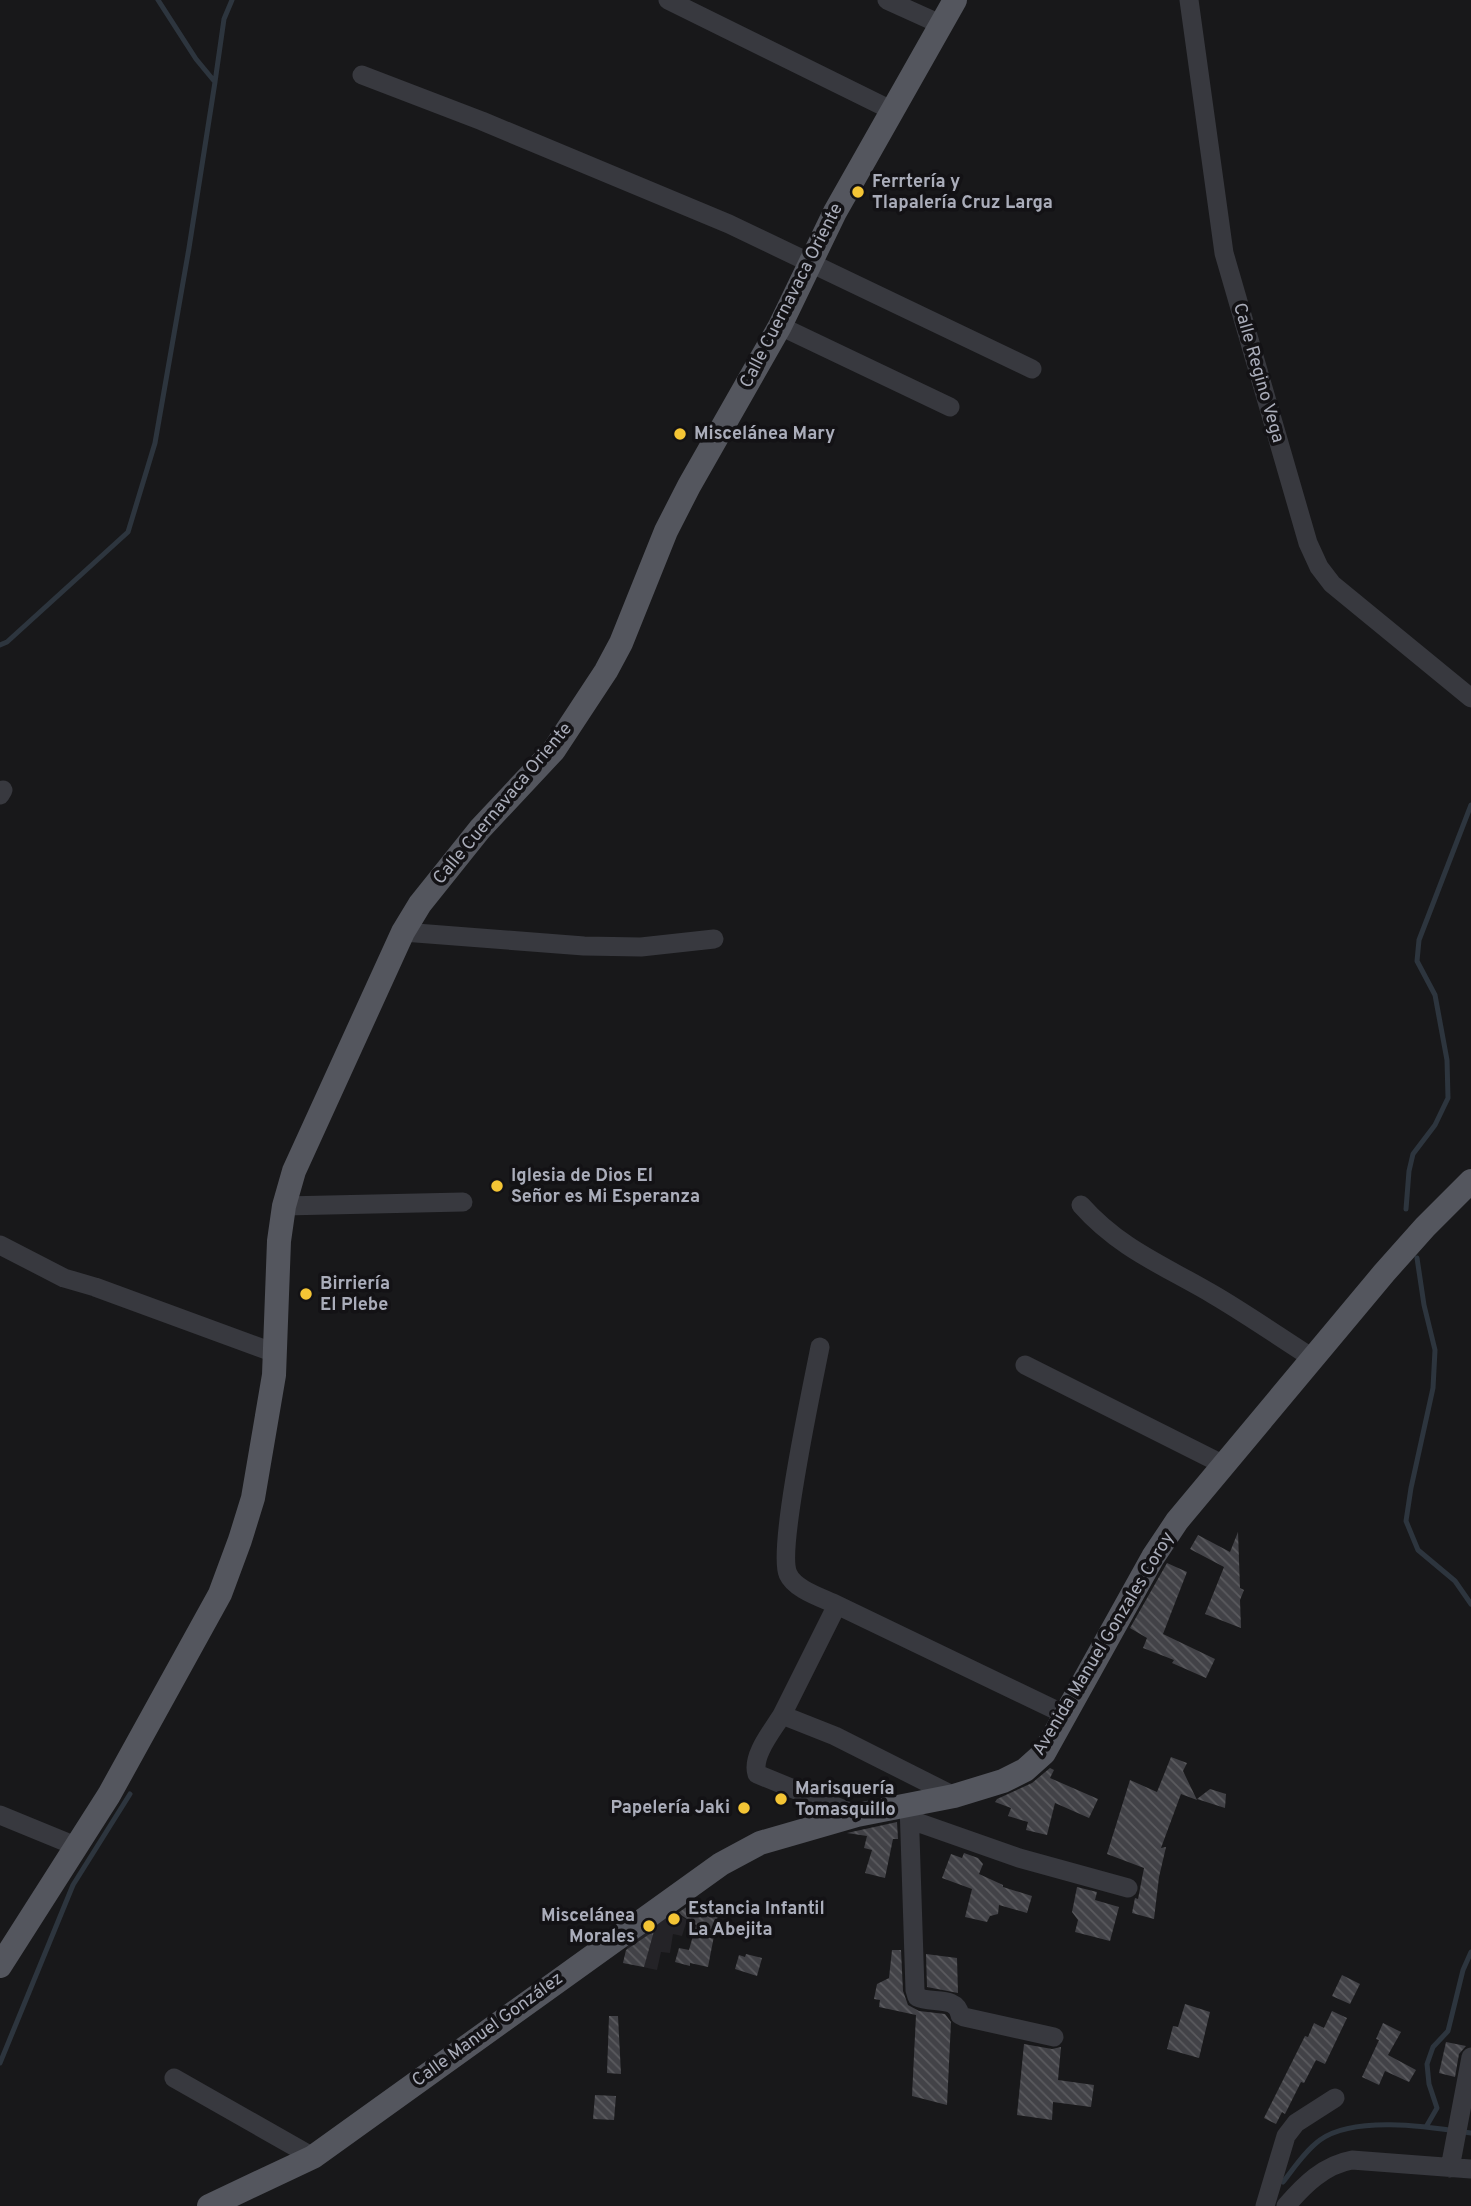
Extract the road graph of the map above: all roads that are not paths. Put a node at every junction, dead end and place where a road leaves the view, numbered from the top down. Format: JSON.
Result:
{"nodes":[{"id":1,"x":668,"y":0,"type":"edge"},
{"id":2,"x":887,"y":0,"type":"edge"},
{"id":3,"x":955,"y":0,"type":"edge"},
{"id":4,"x":1189,"y":0,"type":"edge"},
{"id":5,"x":940,"y":24,"type":"junction"},
{"id":6,"x":362,"y":75,"type":"dead end"},
{"id":7,"x":891,"y":110,"type":"junction"},
{"id":8,"x":811,"y":263,"type":"junction"},
{"id":9,"x":780,"y":326,"type":"junction"},
{"id":10,"x":1032,"y":369,"type":"dead end"},
{"id":11,"x":950,"y":407,"type":"dead end"},
{"id":12,"x":1471,"y":698,"type":"edge"},
{"id":13,"x":403,"y":932,"type":"junction"},
{"id":14,"x":714,"y":939,"type":"dead end"},
{"id":15,"x":1471,"y":1181,"type":"edge"},
{"id":16,"x":463,"y":1202,"type":"dead end"},
{"id":17,"x":1081,"y":1205,"type":"dead end"},
{"id":18,"x":284,"y":1206,"type":"junction"},
{"id":19,"x":0,"y":1245,"type":"edge"},
{"id":20,"x":820,"y":1347,"type":"dead end"},
{"id":21,"x":275,"y":1353,"type":"junction"},
{"id":22,"x":1314,"y":1359,"type":"junction"},
{"id":23,"x":1025,"y":1365,"type":"dead end"},
{"id":24,"x":1224,"y":1465,"type":"junction"},
{"id":25,"x":837,"y":1605,"type":"junction"},
{"id":26,"x":782,"y":1715,"type":"junction"},
{"id":27,"x":1066,"y":1715,"type":"junction"},
{"id":28,"x":954,"y":1796,"type":"junction"},
{"id":29,"x":910,"y":1812,"type":"junction"},
{"id":30,"x":0,"y":1815,"type":"edge"},
{"id":31,"x":857,"y":1815,"type":"junction"},
{"id":32,"x":760,"y":1843,"type":"joint"},
{"id":33,"x":78,"y":1847,"type":"junction"},
{"id":34,"x":1128,"y":1888,"type":"dead end"},
{"id":35,"x":0,"y":1966,"type":"edge"},
{"id":36,"x":1054,"y":2037,"type":"dead end"},
{"id":37,"x":1471,"y":2057,"type":"edge"},
{"id":38,"x":174,"y":2078,"type":"dead end"},
{"id":39,"x":1335,"y":2098,"type":"dead end"},
{"id":40,"x":313,"y":2157,"type":"junction"},
{"id":41,"x":1450,"y":2168,"type":"junction"},
{"id":42,"x":1471,"y":2169,"type":"edge"},
{"id":43,"x":209,"y":2206,"type":"edge"},
{"id":44,"x":1265,"y":2206,"type":"edge"},
{"id":45,"x":1286,"y":2206,"type":"edge"}],
"edges":[{"from":1,"to":7,"type":"street"},
{"from":2,"to":5,"type":"street"},
{"from":3,"to":5,"type":"main road","name":"Calle Cuernavaca Oriente"},
{"from":4,"to":12,"type":"street","name":"Calle Regino Vega"},
{"from":5,"to":7,"type":"main road","name":"Calle Cuernavaca Oriente"},
{"from":6,"to":8,"type":"street"},
{"from":7,"to":8,"type":"main road","name":"Calle Cuernavaca Oriente"},
{"from":8,"to":9,"type":"main road","name":"Calle Cuernavaca Oriente"},
{"from":8,"to":10,"type":"street"},
{"from":9,"to":11,"type":"street"},
{"from":9,"to":13,"type":"main road","name":"Calle Cuernavaca Oriente"},
{"from":13,"to":14,"type":"street"},
{"from":13,"to":18,"type":"main road","name":"Calle Cuernavaca Oriente"},
{"from":15,"to":22,"type":"main road","name":"Avenida Manuel Gonzales Coroy"},
{"from":16,"to":18,"type":"street"},
{"from":17,"to":22,"type":"street"},
{"from":18,"to":21,"type":"main road","name":"Calle Cuernavaca Oriente"},
{"from":19,"to":21,"type":"street"},
{"from":20,"to":25,"type":"street"},
{"from":21,"to":33,"type":"main road","name":"Calle Cuernavaca Oriente"},
{"from":22,"to":24,"type":"main road","name":"Avenida Manuel Gonzales Coroy"},
{"from":23,"to":24,"type":"street"},
{"from":24,"to":27,"type":"main road","name":"Avenida Manuel Gonzales Coroy"},
{"from":25,"to":26,"type":"street"},
{"from":25,"to":27,"type":"street"},
{"from":26,"to":28,"type":"street"},
{"from":26,"to":31,"type":"street"},
{"from":27,"to":28,"type":"main road","name":"Avenida Manuel Gonzales Coroy"},
{"from":28,"to":29,"type":"main road","name":"Avenida Manuel Gonzales Coroy"},
{"from":29,"to":31,"type":"main road","name":"Avenida Manuel Gonzales Coroy"},
{"from":29,"to":34,"type":"street"},
{"from":29,"to":36,"type":"street"},
{"from":30,"to":33,"type":"street"},
{"from":31,"to":32,"type":"main road","name":"Avenida Manuel Gonzales Coroy"},
{"from":32,"to":40,"type":"main road","name":"Calle Manuel González"},
{"from":33,"to":35,"type":"main road","name":"Calle Cuernavaca Oriente"},
{"from":37,"to":41,"type":"street"},
{"from":38,"to":40,"type":"street"},
{"from":39,"to":44,"type":"street"},
{"from":40,"to":43,"type":"main road","name":"Calle Manuel González"},
{"from":41,"to":42,"type":"street"},
{"from":41,"to":45,"type":"street"}]}
